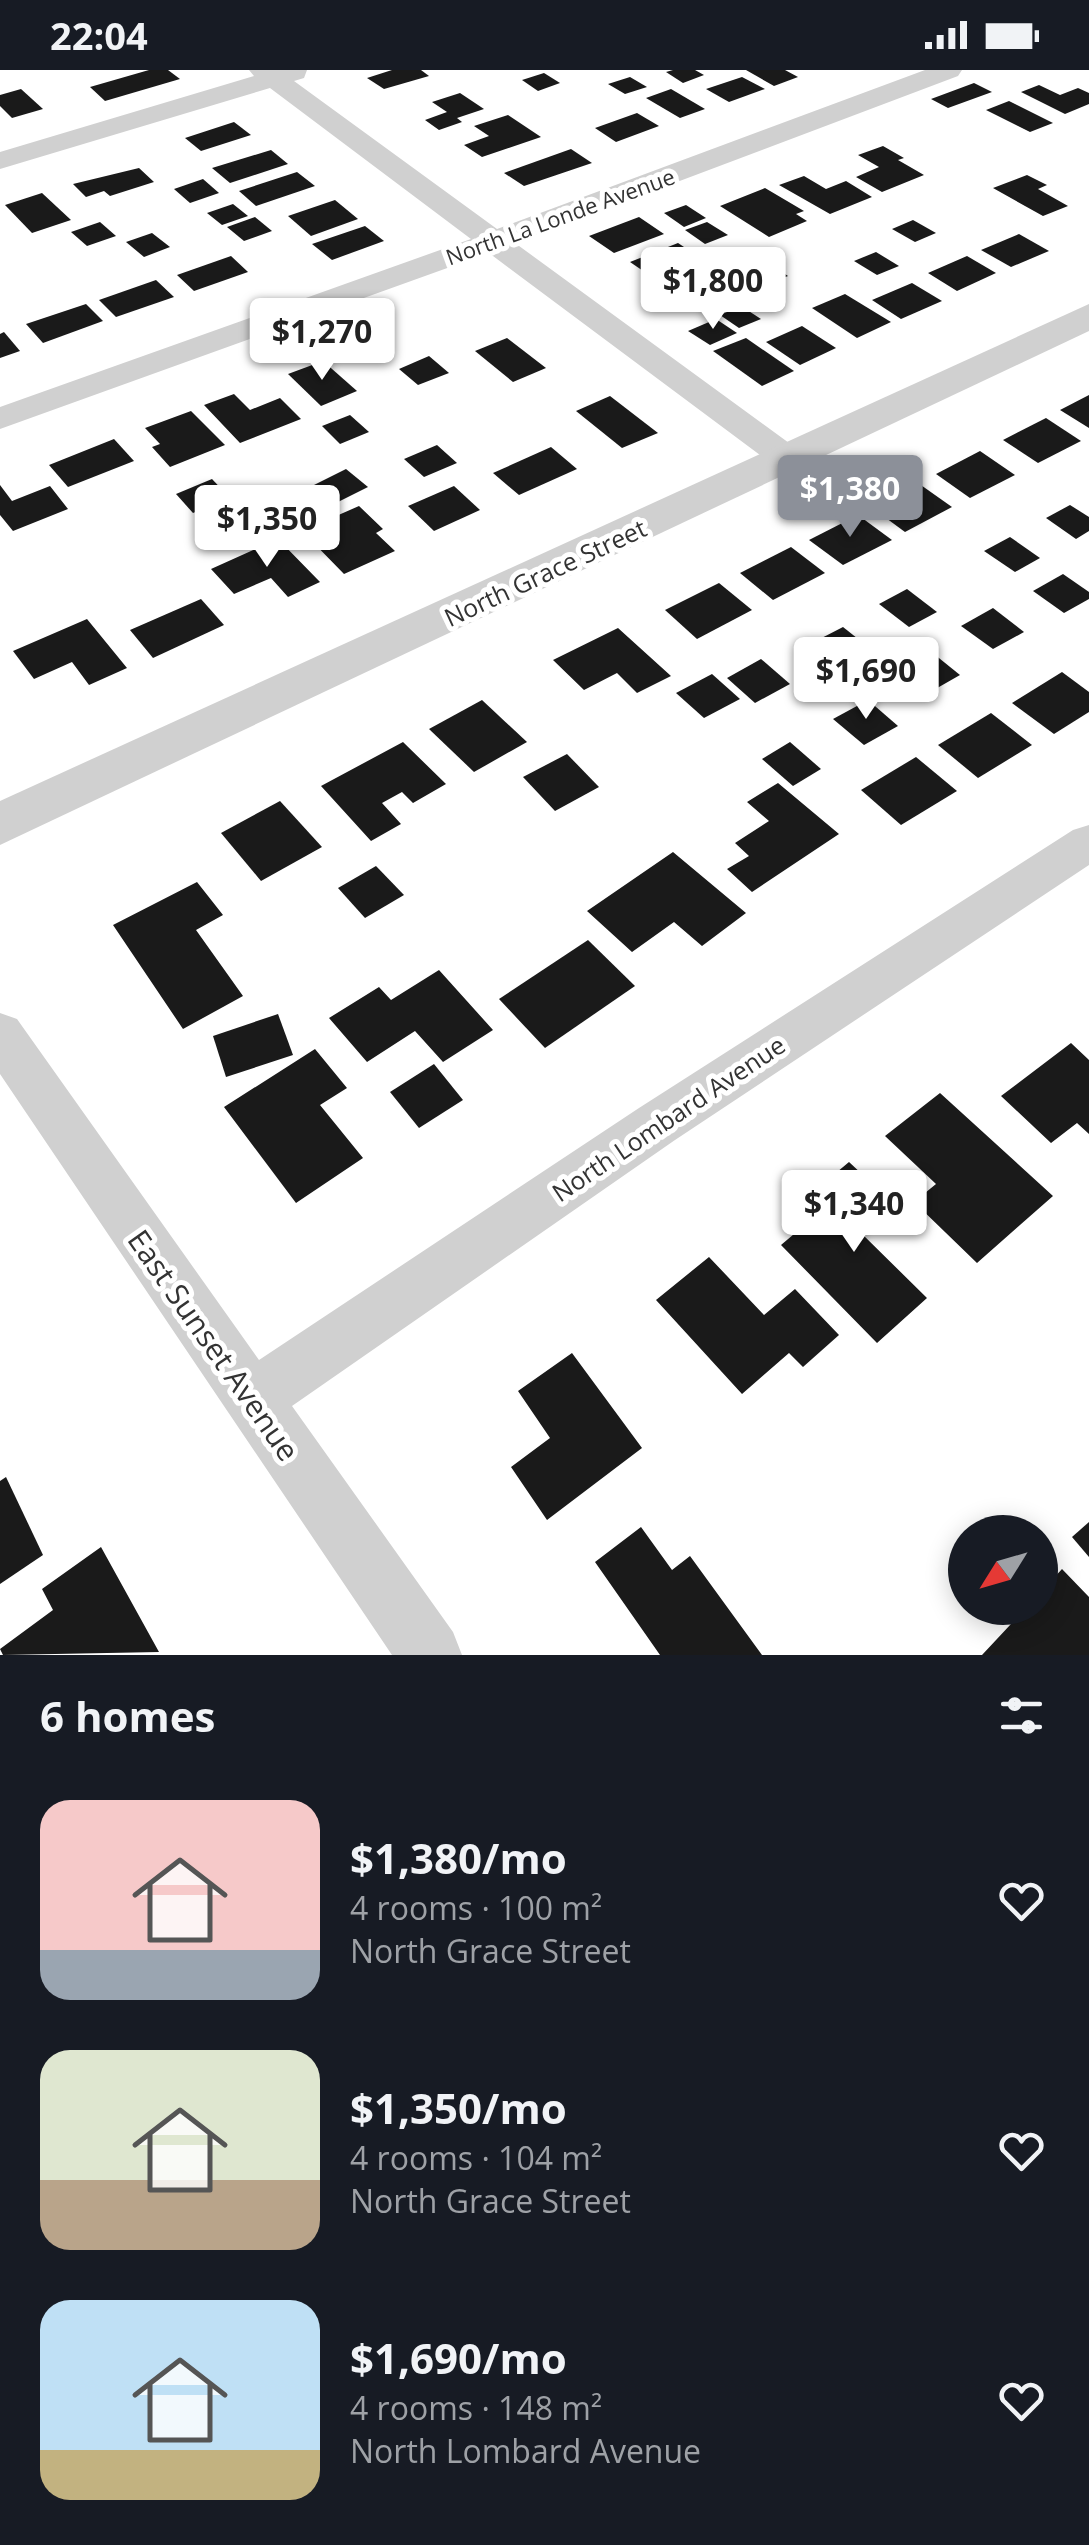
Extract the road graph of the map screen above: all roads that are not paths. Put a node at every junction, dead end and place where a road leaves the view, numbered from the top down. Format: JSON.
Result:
{"nodes":[{"id":1,"x":949,"y":70,"type":"edge"},
{"id":2,"x":278,"y":73,"type":"edge"},
{"id":3,"x":0,"y":161,"type":"edge"},
{"id":4,"x":490,"y":242,"type":"junction"},
{"id":5,"x":1082,"y":327,"type":"edge"},
{"id":6,"x":0,"y":419,"type":"edge"},
{"id":7,"x":788,"y":459,"type":"junction"},
{"id":8,"x":0,"y":824,"type":"edge"},
{"id":9,"x":1089,"y":842,"type":"edge"},
{"id":10,"x":0,"y":1034,"type":"edge"},
{"id":11,"x":251,"y":1399,"type":"junction"},
{"id":12,"x":430,"y":1655,"type":"edge"}],
"edges":[{"from":1,"to":4,"type":"street","name":"North La Londe Avenue"},
{"from":2,"to":3,"type":"street"},
{"from":2,"to":4,"type":"street"},
{"from":4,"to":6,"type":"street","name":"North La Londe Avenue"},
{"from":4,"to":7,"type":"street"},
{"from":5,"to":7,"type":"street","name":"North Grace Street"},
{"from":7,"to":8,"type":"street","name":"North Grace Street"},
{"from":9,"to":11,"type":"street","name":"North Lombard Avenue"},
{"from":10,"to":11,"type":"street","name":"East Sunset Avenue"},
{"from":11,"to":12,"type":"street","name":"East Sunset Avenue"}]}
